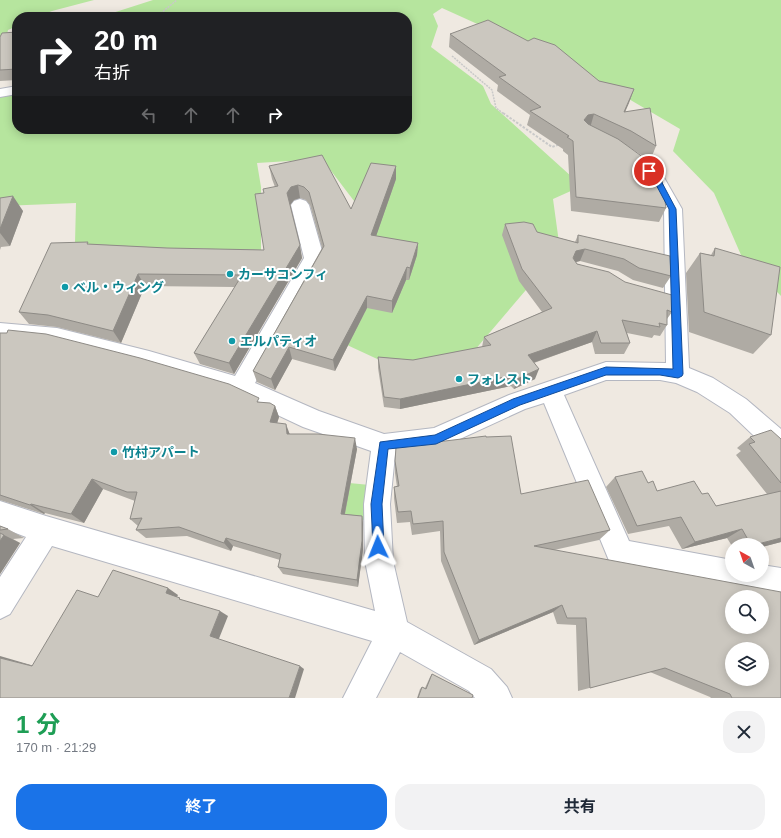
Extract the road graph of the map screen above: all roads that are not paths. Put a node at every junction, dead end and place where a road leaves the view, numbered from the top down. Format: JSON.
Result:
{"nodes":[{"id":1,"x":12,"y":91,"type":"edge"},
{"id":2,"x":0,"y":93,"type":"edge"},
{"id":3,"x":630,"y":156,"type":"edge"},
{"id":4,"x":300,"y":205,"type":"dead end"},
{"id":5,"x":654,"y":294,"type":"edge"},
{"id":6,"x":676,"y":300,"type":"junction"},
{"id":7,"x":0,"y":331,"type":"edge"},
{"id":8,"x":678,"y":374,"type":"junction"},
{"id":9,"x":241,"y":387,"type":"junction"},
{"id":10,"x":550,"y":390,"type":"junction"},
{"id":11,"x":384,"y":445,"type":"junction"},
{"id":12,"x":781,"y":445,"type":"edge"},
{"id":13,"x":0,"y":514,"type":"edge"},
{"id":14,"x":46,"y":530,"type":"junction"},
{"id":15,"x":725,"y":573,"type":"edge"},
{"id":16,"x":769,"y":581,"type":"edge"},
{"id":17,"x":781,"y":583,"type":"edge"},
{"id":18,"x":0,"y":604,"type":"edge"},
{"id":19,"x":394,"y":632,"type":"junction"},
{"id":20,"x":359,"y":698,"type":"edge"},
{"id":21,"x":496,"y":698,"type":"edge"}],
"edges":[{"from":1,"to":2,"type":"street"},
{"from":3,"to":6,"type":"street"},
{"from":4,"to":9,"type":"street"},
{"from":5,"to":6,"type":"street"},
{"from":6,"to":8,"type":"street"},
{"from":7,"to":9,"type":"street"},
{"from":8,"to":10,"type":"street"},
{"from":8,"to":12,"type":"street"},
{"from":9,"to":11,"type":"street"},
{"from":10,"to":11,"type":"street"},
{"from":10,"to":15,"type":"street"},
{"from":11,"to":19,"type":"street"},
{"from":13,"to":14,"type":"street"},
{"from":14,"to":18,"type":"street"},
{"from":14,"to":19,"type":"street"},
{"from":16,"to":17,"type":"street"},
{"from":19,"to":20,"type":"street"},
{"from":19,"to":21,"type":"street"}]}
